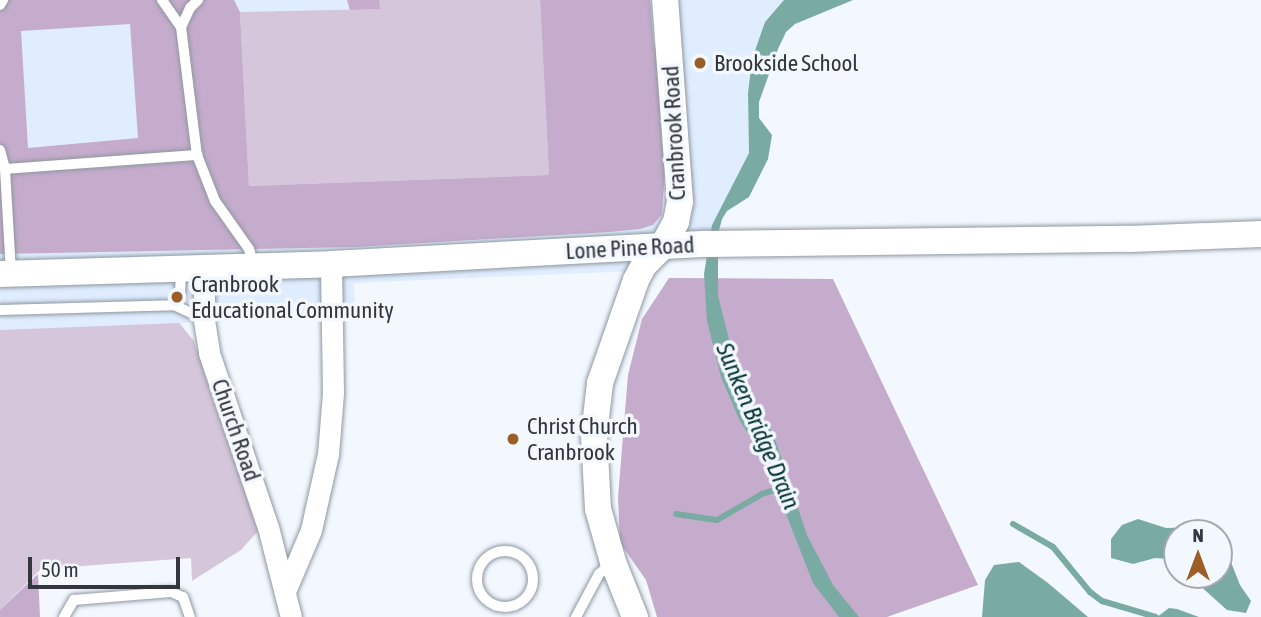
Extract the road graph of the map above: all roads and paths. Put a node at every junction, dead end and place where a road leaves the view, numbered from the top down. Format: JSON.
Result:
{"nodes":[{"id":1,"x":3,"y":0,"type":"edge"},
{"id":2,"x":162,"y":0,"type":"edge"},
{"id":3,"x":198,"y":0,"type":"edge"},
{"id":4,"x":665,"y":0,"type":"edge"},
{"id":5,"x":0,"y":5,"type":"edge"},
{"id":6,"x":181,"y":27,"type":"junction"},
{"id":7,"x":0,"y":150,"type":"edge"},
{"id":8,"x":197,"y":155,"type":"junction"},
{"id":9,"x":5,"y":169,"type":"junction"},
{"id":10,"x":1261,"y":234,"type":"edge"},
{"id":11,"x":662,"y":247,"type":"junction"},
{"id":12,"x":331,"y":264,"type":"junction"},
{"id":13,"x":255,"y":267,"type":"junction"},
{"id":14,"x":192,"y":268,"type":"junction"},
{"id":15,"x":5,"y":274,"type":"edge"},
{"id":16,"x":174,"y":305,"type":"junction"},
{"id":17,"x":0,"y":310,"type":"edge"},
{"id":18,"x":204,"y":320,"type":"junction"},
{"id":19,"x":613,"y":562,"type":"junction"},
{"id":20,"x":286,"y":589,"type":"junction"},
{"id":21,"x":517,"y":605,"type":"junction"},
{"id":22,"x":524,"y":616,"type":"edge"},
{"id":23,"x":64,"y":617,"type":"edge"},
{"id":24,"x":190,"y":617,"type":"edge"},
{"id":25,"x":291,"y":617,"type":"edge"},
{"id":26,"x":576,"y":617,"type":"edge"},
{"id":27,"x":635,"y":617,"type":"edge"}],
"edges":[{"from":1,"to":5,"type":"lane"},
{"from":2,"to":6,"type":"lane"},
{"from":3,"to":6,"type":"lane"},
{"from":4,"to":11,"type":"street","name":"Cranbrook Road"},
{"from":6,"to":8,"type":"lane"},
{"from":7,"to":9,"type":"lane"},
{"from":8,"to":9,"type":"lane"},
{"from":8,"to":13,"type":"lane"},
{"from":9,"to":15,"type":"lane"},
{"from":10,"to":11,"type":"street","name":"Lone Pine Road"},
{"from":11,"to":12,"type":"street","name":"Lone Pine Road"},
{"from":11,"to":19,"type":"street","name":"Cranbrook Road"},
{"from":12,"to":13,"type":"street","name":"Lone Pine Road"},
{"from":12,"to":20,"type":"street"},
{"from":13,"to":14,"type":"street","name":"Lone Pine Road"},
{"from":14,"to":15,"type":"street","name":"Lone Pine Road"},
{"from":14,"to":16,"type":"lane"},
{"from":14,"to":18,"type":"street","name":"Church Road"},
{"from":16,"to":17,"type":"lane"},
{"from":16,"to":18,"type":"lane"},
{"from":18,"to":20,"type":"street","name":"Church Road"},
{"from":19,"to":26,"type":"lane"},
{"from":19,"to":27,"type":"street","name":"Cranbrook Road"},
{"from":20,"to":25,"type":"street","name":"Church Road"},
{"from":21,"to":21,"type":"lane"},
{"from":21,"to":22,"type":"lane"},
{"from":23,"to":24,"type":"lane"}]}
